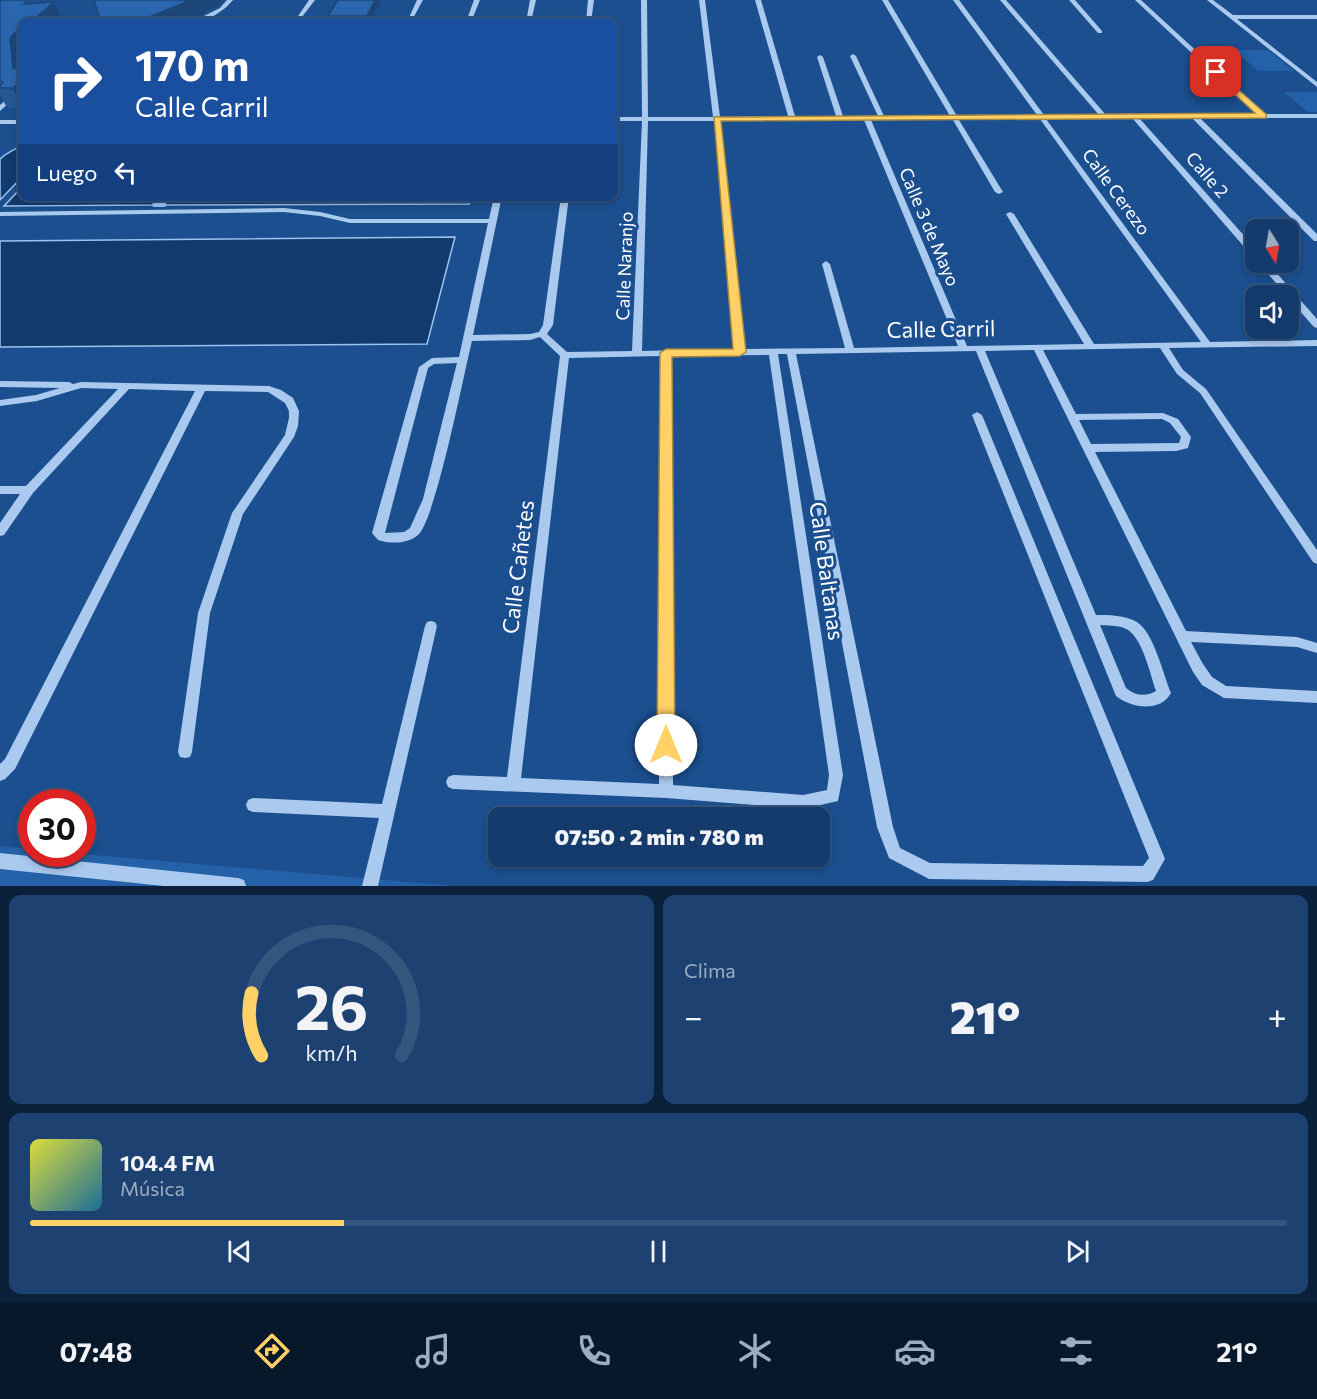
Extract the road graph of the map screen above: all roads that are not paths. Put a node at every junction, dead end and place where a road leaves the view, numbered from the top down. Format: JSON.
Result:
{"nodes":[{"id":1,"x":230,"y":0,"type":"edge"},
{"id":2,"x":312,"y":0,"type":"edge"},
{"id":3,"x":420,"y":0,"type":"edge"},
{"id":4,"x":477,"y":0,"type":"edge"},
{"id":5,"x":533,"y":0,"type":"edge"},
{"id":6,"x":591,"y":0,"type":"edge"},
{"id":7,"x":644,"y":0,"type":"edge"},
{"id":8,"x":702,"y":0,"type":"edge"},
{"id":9,"x":758,"y":0,"type":"edge"},
{"id":10,"x":885,"y":0,"type":"edge"},
{"id":11,"x":956,"y":0,"type":"edge"},
{"id":12,"x":1003,"y":0,"type":"edge"},
{"id":13,"x":1072,"y":0,"type":"edge"},
{"id":14,"x":1138,"y":0,"type":"edge"},
{"id":15,"x":1209,"y":0,"type":"edge"},
{"id":16,"x":1231,"y":17,"type":"junction"},
{"id":17,"x":1307,"y":17,"type":"junction"},
{"id":18,"x":1317,"y":17,"type":"edge"},
{"id":19,"x":203,"y":18,"type":"edge"},
{"id":20,"x":299,"y":18,"type":"edge"},
{"id":21,"x":411,"y":18,"type":"edge"},
{"id":22,"x":470,"y":18,"type":"edge"},
{"id":23,"x":529,"y":18,"type":"edge"},
{"id":24,"x":589,"y":18,"type":"edge"},
{"id":25,"x":1317,"y":25,"type":"edge"},
{"id":26,"x":1100,"y":32,"type":"dead end"},
{"id":27,"x":853,"y":56,"type":"dead end"},
{"id":28,"x":820,"y":57,"type":"dead end"},
{"id":29,"x":1315,"y":83,"type":"edge"},
{"id":30,"x":7,"y":102,"type":"edge"},
{"id":31,"x":0,"y":109,"type":"edge"},
{"id":32,"x":1194,"y":116,"type":"junction"},
{"id":33,"x":1263,"y":116,"type":"junction"},
{"id":34,"x":1317,"y":116,"type":"edge"},
{"id":35,"x":955,"y":117,"type":"junction"},
{"id":36,"x":1042,"y":117,"type":"junction"},
{"id":37,"x":1104,"y":117,"type":"junction"},
{"id":38,"x":1134,"y":117,"type":"junction"},
{"id":39,"x":717,"y":118,"type":"junction"},
{"id":40,"x":792,"y":118,"type":"junction"},
{"id":41,"x":840,"y":118,"type":"junction"},
{"id":42,"x":867,"y":118,"type":"junction"},
{"id":43,"x":882,"y":118,"type":"junction"},
{"id":44,"x":618,"y":119,"type":"edge"},
{"id":45,"x":645,"y":119,"type":"junction"},
{"id":46,"x":0,"y":122,"type":"edge"},
{"id":47,"x":18,"y":122,"type":"edge"},
{"id":48,"x":999,"y":192,"type":"dead end"},
{"id":49,"x":497,"y":201,"type":"edge"},
{"id":50,"x":564,"y":201,"type":"edge"},
{"id":51,"x":0,"y":214,"type":"edge"},
{"id":52,"x":1010,"y":214,"type":"dead end"},
{"id":53,"x":492,"y":221,"type":"junction"},
{"id":54,"x":1317,"y":239,"type":"edge"},
{"id":55,"x":1245,"y":243,"type":"edge"},
{"id":56,"x":826,"y":264,"type":"dead end"},
{"id":57,"x":1272,"y":273,"type":"edge"},
{"id":58,"x":1317,"y":325,"type":"edge"},
{"id":59,"x":542,"y":334,"type":"junction"},
{"id":60,"x":468,"y":338,"type":"junction"},
{"id":61,"x":1317,"y":343,"type":"edge"},
{"id":62,"x":1162,"y":345,"type":"junction"},
{"id":63,"x":1208,"y":345,"type":"junction"},
{"id":64,"x":1091,"y":346,"type":"junction"},
{"id":65,"x":1037,"y":347,"type":"junction"},
{"id":66,"x":979,"y":348,"type":"junction"},
{"id":67,"x":964,"y":349,"type":"junction"},
{"id":68,"x":850,"y":350,"type":"junction"},
{"id":69,"x":791,"y":351,"type":"junction"},
{"id":70,"x":740,"y":352,"type":"junction"},
{"id":71,"x":773,"y":352,"type":"junction"},
{"id":72,"x":666,"y":353,"type":"junction"},
{"id":73,"x":637,"y":354,"type":"junction"},
{"id":74,"x":565,"y":355,"type":"junction"},
{"id":75,"x":461,"y":360,"type":"junction"},
{"id":76,"x":0,"y":384,"type":"edge"},
{"id":77,"x":81,"y":385,"type":"junction"},
{"id":78,"x":126,"y":386,"type":"junction"},
{"id":79,"x":202,"y":387,"type":"junction"},
{"id":80,"x":0,"y":403,"type":"edge"},
{"id":81,"x":977,"y":415,"type":"dead end"},
{"id":82,"x":1074,"y":417,"type":"junction"},
{"id":83,"x":1089,"y":448,"type":"junction"},
{"id":84,"x":0,"y":490,"type":"edge"},
{"id":85,"x":29,"y":490,"type":"junction"},
{"id":86,"x":0,"y":532,"type":"edge"},
{"id":87,"x":1317,"y":559,"type":"edge"},
{"id":88,"x":1092,"y":620,"type":"junction"},
{"id":89,"x":431,"y":626,"type":"dead end"},
{"id":90,"x":1183,"y":636,"type":"junction"},
{"id":91,"x":1317,"y":648,"type":"edge"},
{"id":92,"x":1317,"y":697,"type":"edge"},
{"id":93,"x":185,"y":752,"type":"dead end"},
{"id":94,"x":0,"y":774,"type":"edge"},
{"id":95,"x":453,"y":782,"type":"dead end"},
{"id":96,"x":513,"y":784,"type":"junction"},
{"id":97,"x":666,"y":791,"type":"junction"},
{"id":98,"x":253,"y":805,"type":"dead end"},
{"id":99,"x":388,"y":811,"type":"junction"},
{"id":100,"x":0,"y":861,"type":"edge"},
{"id":101,"x":211,"y":885,"type":"edge"},
{"id":102,"x":238,"y":886,"type":"edge"},
{"id":103,"x":370,"y":886,"type":"edge"}],
"edges":[{"from":1,"to":19,"type":"street"},
{"from":2,"to":20,"type":"street"},
{"from":3,"to":21,"type":"street"},
{"from":4,"to":22,"type":"street"},
{"from":5,"to":23,"type":"street"},
{"from":6,"to":24,"type":"street"},
{"from":7,"to":45,"type":"street","name":"Calle Naranjo"},
{"from":8,"to":39,"type":"street"},
{"from":9,"to":40,"type":"street"},
{"from":10,"to":35,"type":"street"},
{"from":11,"to":36,"type":"street","name":"Calle Cerezo"},
{"from":12,"to":37,"type":"street"},
{"from":13,"to":26,"type":"street"},
{"from":14,"to":33,"type":"street"},
{"from":15,"to":16,"type":"street"},
{"from":16,"to":17,"type":"street"},
{"from":16,"to":29,"type":"street"},
{"from":17,"to":18,"type":"street"},
{"from":17,"to":25,"type":"street"},
{"from":27,"to":43,"type":"street"},
{"from":28,"to":41,"type":"street"},
{"from":30,"to":31,"type":"street"},
{"from":32,"to":33,"type":"street"},
{"from":32,"to":38,"type":"street"},
{"from":32,"to":54,"type":"street"},
{"from":33,"to":34,"type":"street"},
{"from":35,"to":36,"type":"street"},
{"from":35,"to":43,"type":"street"},
{"from":35,"to":48,"type":"street"},
{"from":36,"to":37,"type":"street"},
{"from":36,"to":63,"type":"street","name":"Calle Cerezo"},
{"from":37,"to":38,"type":"street"},
{"from":38,"to":55,"type":"street","name":"Calle 2"},
{"from":39,"to":40,"type":"street"},
{"from":39,"to":45,"type":"street"},
{"from":39,"to":70,"type":"street"},
{"from":40,"to":41,"type":"street"},
{"from":41,"to":42,"type":"street"},
{"from":42,"to":43,"type":"street"},
{"from":42,"to":67,"type":"street","name":"Calle 3 de Mayo"},
{"from":44,"to":45,"type":"street"},
{"from":45,"to":73,"type":"street","name":"Calle Naranjo"},
{"from":46,"to":47,"type":"street"},
{"from":49,"to":53,"type":"street"},
{"from":50,"to":59,"type":"street"},
{"from":51,"to":53,"type":"street"},
{"from":52,"to":64,"type":"street"},
{"from":53,"to":60,"type":"street"},
{"from":56,"to":68,"type":"street"},
{"from":57,"to":58,"type":"street"},
{"from":59,"to":60,"type":"street"},
{"from":59,"to":74,"type":"street"},
{"from":60,"to":75,"type":"street"},
{"from":61,"to":63,"type":"street","name":"Calle Carril"},
{"from":62,"to":63,"type":"street","name":"Calle Carril"},
{"from":62,"to":64,"type":"street","name":"Calle Carril"},
{"from":62,"to":87,"type":"street"},
{"from":64,"to":65,"type":"street","name":"Calle Carril"},
{"from":65,"to":66,"type":"street","name":"Calle Carril"},
{"from":65,"to":82,"type":"street"},
{"from":66,"to":67,"type":"street","name":"Calle Carril"},
{"from":66,"to":88,"type":"street"},
{"from":67,"to":68,"type":"street","name":"Calle Carril"},
{"from":68,"to":69,"type":"street","name":"Calle Carril"},
{"from":69,"to":71,"type":"street","name":"Calle Carril"},
{"from":69,"to":81,"type":"street"},
{"from":70,"to":71,"type":"street","name":"Calle Carril"},
{"from":70,"to":72,"type":"street","name":"Calle Carril"},
{"from":71,"to":97,"type":"street","name":"Calle Baltanas"},
{"from":72,"to":73,"type":"street","name":"Calle Carril"},
{"from":72,"to":97,"type":"street"},
{"from":73,"to":74,"type":"street","name":"Calle Carril"},
{"from":74,"to":96,"type":"street","name":"Calle Cañetes"},
{"from":75,"to":75,"type":"street"},
{"from":76,"to":77,"type":"street"},
{"from":77,"to":78,"type":"street"},
{"from":77,"to":80,"type":"street"},
{"from":78,"to":79,"type":"street"},
{"from":78,"to":85,"type":"street"},
{"from":79,"to":93,"type":"street"},
{"from":79,"to":94,"type":"street"},
{"from":82,"to":83,"type":"street"},
{"from":82,"to":83,"type":"street"},
{"from":83,"to":90,"type":"street"},
{"from":84,"to":85,"type":"street"},
{"from":85,"to":86,"type":"street"},
{"from":88,"to":88,"type":"street"},
{"from":89,"to":99,"type":"street"},
{"from":90,"to":91,"type":"street"},
{"from":90,"to":92,"type":"street"},
{"from":95,"to":96,"type":"street"},
{"from":96,"to":97,"type":"street"},
{"from":98,"to":99,"type":"street"},
{"from":99,"to":103,"type":"street"},
{"from":100,"to":101,"type":"street"},
{"from":101,"to":102,"type":"street"}]}
